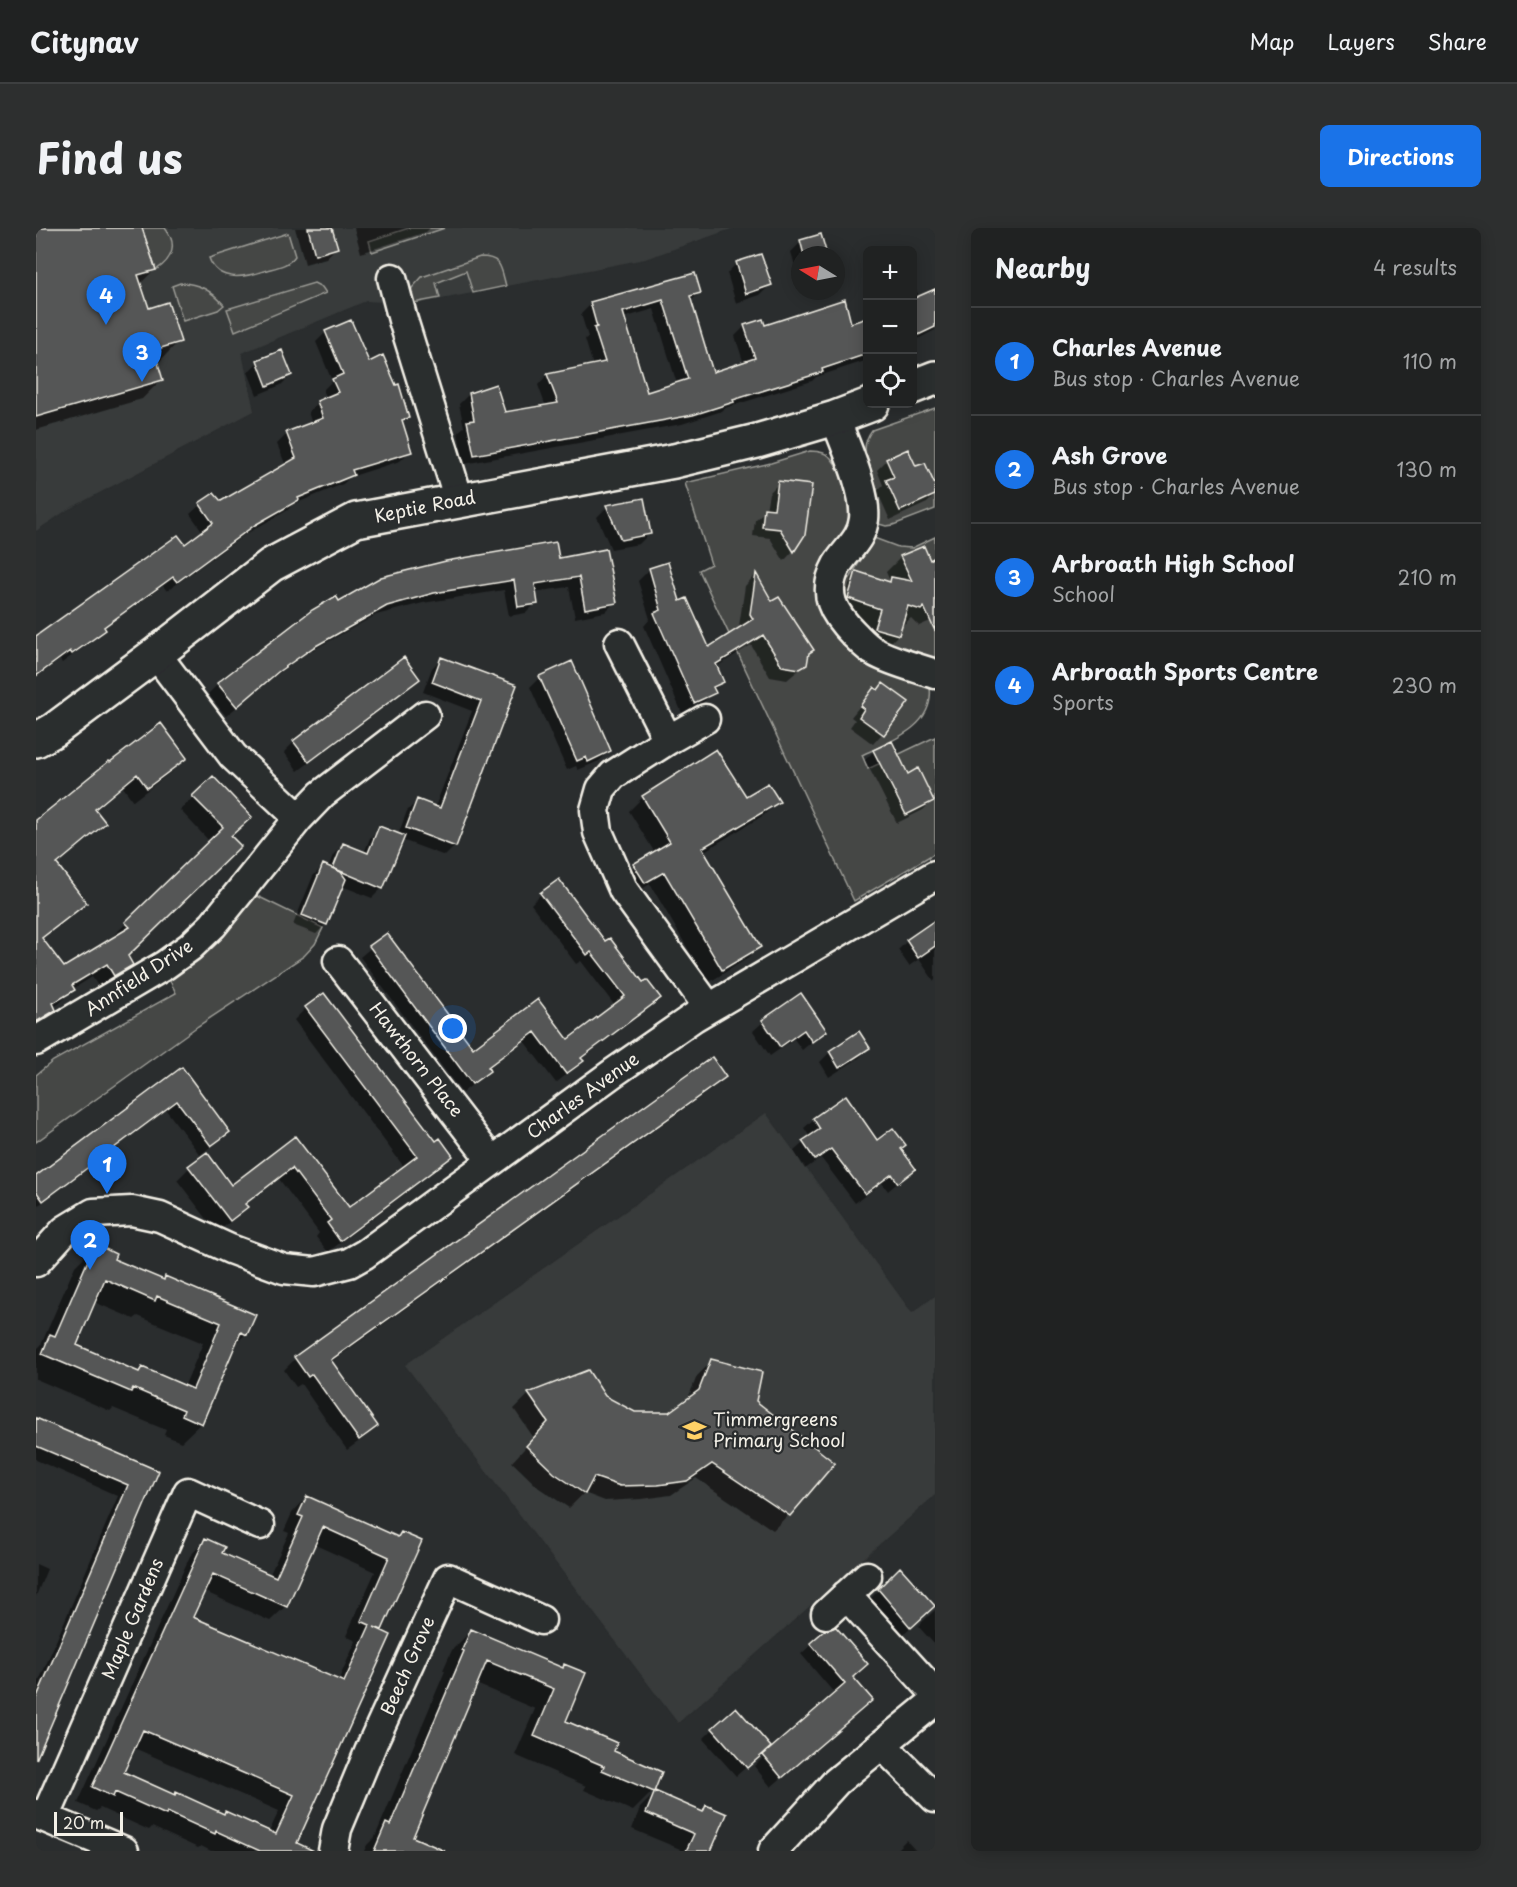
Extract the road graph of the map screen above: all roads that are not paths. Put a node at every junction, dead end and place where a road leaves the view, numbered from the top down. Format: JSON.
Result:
{"nodes":[{"id":1,"x":392,"y":278,"type":"dead end"},
{"id":2,"x":935,"y":378,"type":"edge"},
{"id":3,"x":917,"y":385,"type":"edge"},
{"id":4,"x":863,"y":407,"type":"edge"},
{"id":5,"x":835,"y":418,"type":"junction"},
{"id":6,"x":459,"y":500,"type":"junction"},
{"id":7,"x":619,"y":643,"type":"dead end"},
{"id":8,"x":156,"y":654,"type":"junction"},
{"id":9,"x":935,"y":674,"type":"edge"},
{"id":10,"x":424,"y":716,"type":"dead end"},
{"id":11,"x":705,"y":719,"type":"dead end"},
{"id":12,"x":36,"y":740,"type":"edge"},
{"id":13,"x":668,"y":740,"type":"junction"},
{"id":14,"x":299,"y":818,"type":"junction"},
{"id":15,"x":935,"y":875,"type":"edge"},
{"id":16,"x":338,"y":961,"type":"dead end"},
{"id":17,"x":709,"y":1008,"type":"junction"},
{"id":18,"x":36,"y":1041,"type":"edge"},
{"id":19,"x":492,"y":1161,"type":"junction"},
{"id":20,"x":36,"y":1262,"type":"edge"},
{"id":21,"x":260,"y":1525,"type":"dead end"},
{"id":22,"x":826,"y":1614,"type":"dead end"},
{"id":23,"x":541,"y":1620,"type":"dead end"},
{"id":24,"x":935,"y":1693,"type":"edge"},
{"id":25,"x":935,"y":1701,"type":"edge"},
{"id":26,"x":882,"y":1745,"type":"junction"},
{"id":27,"x":935,"y":1798,"type":"edge"},
{"id":28,"x":41,"y":1816,"type":"edge"},
{"id":29,"x":124,"y":1851,"type":"edge"},
{"id":30,"x":333,"y":1851,"type":"edge"},
{"id":31,"x":773,"y":1851,"type":"edge"}],
"edges":[{"from":1,"to":6,"type":"street"},
{"from":2,"to":3,"type":"main road"},
{"from":4,"to":5,"type":"main road","name":"Keptie Road"},
{"from":5,"to":6,"type":"main road","name":"Keptie Road"},
{"from":5,"to":9,"type":"street"},
{"from":6,"to":8,"type":"main road","name":"Keptie Road"},
{"from":7,"to":13,"type":"street"},
{"from":8,"to":12,"type":"main road","name":"Keptie Road"},
{"from":8,"to":14,"type":"street"},
{"from":10,"to":14,"type":"street","name":"Annfield Drive"},
{"from":11,"to":13,"type":"street"},
{"from":13,"to":17,"type":"street"},
{"from":14,"to":18,"type":"street","name":"Annfield Drive"},
{"from":15,"to":17,"type":"street","name":"Charles Avenue"},
{"from":16,"to":19,"type":"street","name":"Hawthorn Place"},
{"from":17,"to":19,"type":"street","name":"Charles Avenue"},
{"from":19,"to":20,"type":"street","name":"Charles Avenue"},
{"from":21,"to":28,"type":"street","name":"Maple Gardens"},
{"from":22,"to":24,"type":"street"},
{"from":23,"to":30,"type":"street","name":"Beech Grove"},
{"from":25,"to":26,"type":"street"},
{"from":26,"to":27,"type":"street"},
{"from":26,"to":31,"type":"street"},
{"from":28,"to":29,"type":"street"}]}
